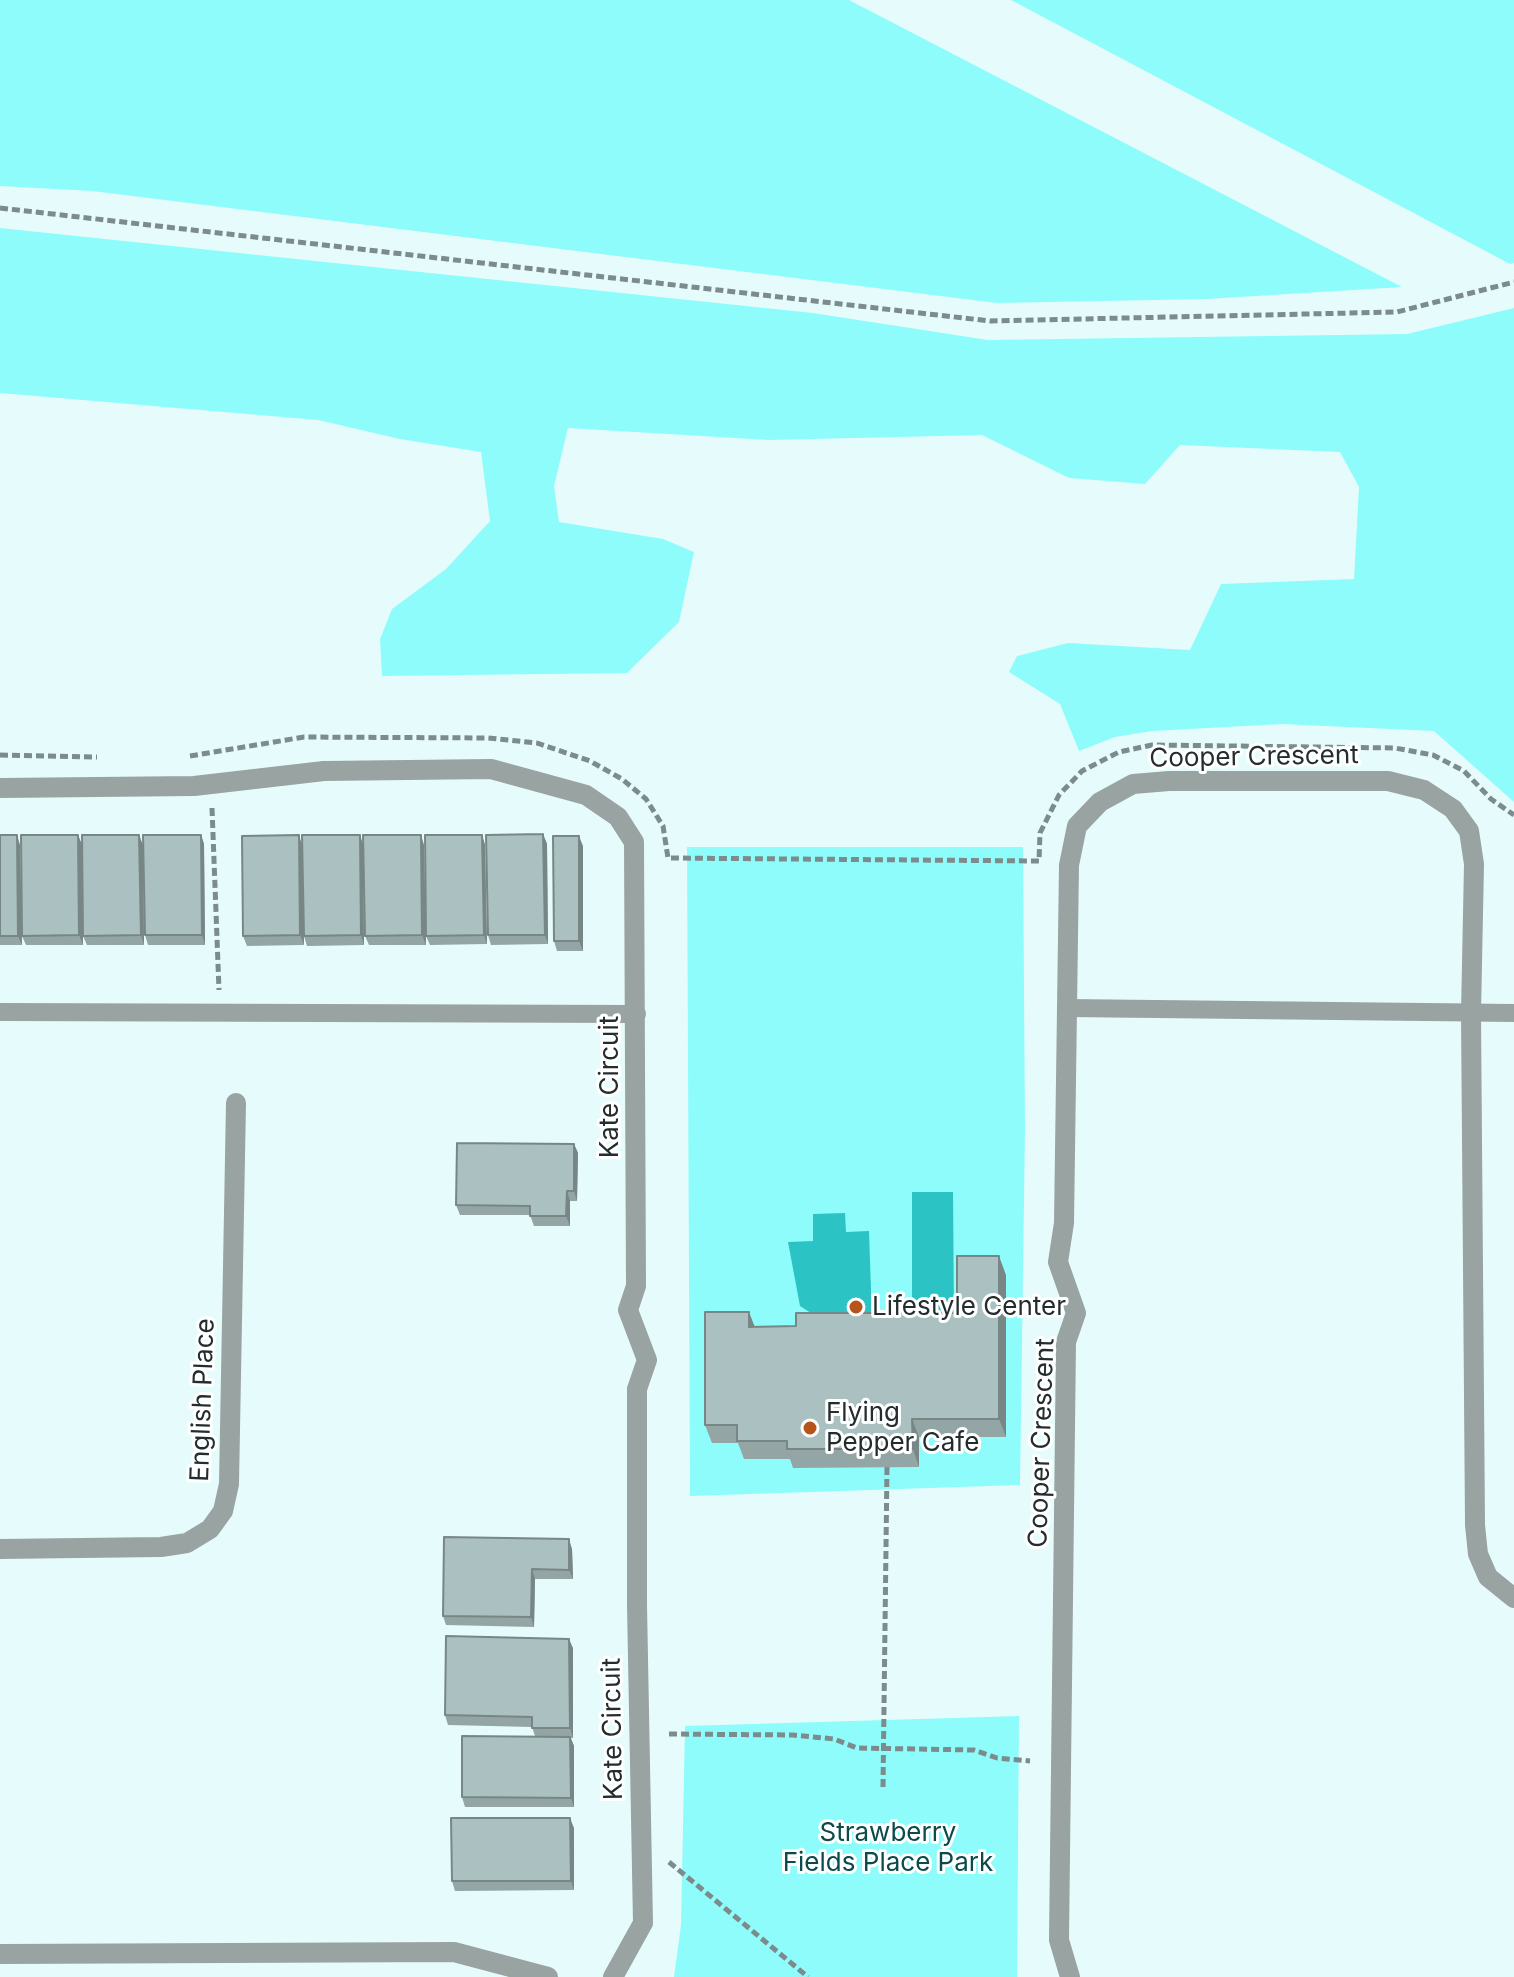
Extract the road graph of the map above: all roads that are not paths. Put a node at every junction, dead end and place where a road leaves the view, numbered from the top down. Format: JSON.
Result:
{"nodes":[{"id":1,"x":0,"y":788,"type":"edge"},
{"id":2,"x":1066,"y":1008,"type":"junction"},
{"id":3,"x":0,"y":1012,"type":"edge"},
{"id":4,"x":1471,"y":1013,"type":"junction"},
{"id":5,"x":1514,"y":1013,"type":"edge"},
{"id":6,"x":637,"y":1014,"type":"junction"},
{"id":7,"x":236,"y":1103,"type":"dead end"},
{"id":8,"x":0,"y":1549,"type":"edge"},
{"id":9,"x":1514,"y":1598,"type":"edge"},
{"id":10,"x":0,"y":1954,"type":"edge"},
{"id":11,"x":548,"y":1977,"type":"edge"},
{"id":12,"x":613,"y":1977,"type":"edge"},
{"id":13,"x":1070,"y":1977,"type":"edge"}],
"edges":[{"from":1,"to":6,"type":"street","name":"Kate Circuit"},
{"from":2,"to":4,"type":"lane"},
{"from":2,"to":4,"type":"street","name":"Cooper Crescent"},
{"from":2,"to":13,"type":"street","name":"Cooper Crescent"},
{"from":3,"to":6,"type":"lane"},
{"from":4,"to":5,"type":"lane"},
{"from":4,"to":9,"type":"street","name":"Cooper Crescent"},
{"from":6,"to":12,"type":"street","name":"Kate Circuit"},
{"from":7,"to":8,"type":"street","name":"English Place"},
{"from":10,"to":11,"type":"street"}]}
